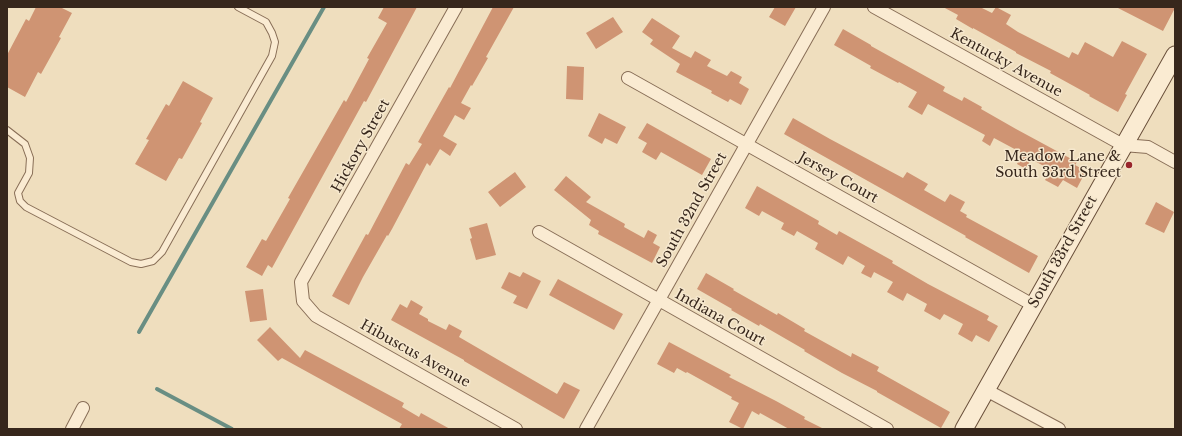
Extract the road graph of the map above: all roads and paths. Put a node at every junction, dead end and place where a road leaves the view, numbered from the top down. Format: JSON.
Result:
{"nodes":[{"id":1,"x":238,"y":7,"type":"edge"},
{"id":2,"x":456,"y":7,"type":"edge"},
{"id":3,"x":824,"y":7,"type":"edge"},
{"id":4,"x":874,"y":7,"type":"edge"},
{"id":5,"x":1175,"y":55,"type":"edge"},
{"id":6,"x":628,"y":78,"type":"dead end"},
{"id":7,"x":7,"y":130,"type":"edge"},
{"id":8,"x":746,"y":144,"type":"junction"},
{"id":9,"x":1123,"y":145,"type":"junction"},
{"id":10,"x":1175,"y":162,"type":"edge"},
{"id":11,"x":539,"y":232,"type":"dead end"},
{"id":12,"x":658,"y":300,"type":"junction"},
{"id":13,"x":303,"y":301,"type":"joint"},
{"id":14,"x":1033,"y":305,"type":"junction"},
{"id":15,"x":986,"y":390,"type":"junction"},
{"id":16,"x":83,"y":408,"type":"dead end"},
{"id":17,"x":72,"y":429,"type":"edge"},
{"id":18,"x":516,"y":429,"type":"edge"},
{"id":19,"x":586,"y":429,"type":"edge"},
{"id":20,"x":887,"y":429,"type":"edge"},
{"id":21,"x":964,"y":429,"type":"edge"},
{"id":22,"x":1059,"y":429,"type":"edge"}],
"edges":[{"from":1,"to":7,"type":"lane"},
{"from":2,"to":13,"type":"street","name":"Hickory Street"},
{"from":3,"to":8,"type":"street","name":"South 32nd Street"},
{"from":4,"to":9,"type":"street","name":"Kentucky Avenue"},
{"from":5,"to":9,"type":"street","name":"South 33rd Street"},
{"from":6,"to":8,"type":"street","name":"Jersey Court"},
{"from":8,"to":12,"type":"street","name":"South 32nd Street"},
{"from":8,"to":14,"type":"street","name":"Jersey Court"},
{"from":9,"to":10,"type":"street"},
{"from":9,"to":14,"type":"street","name":"South 33rd Street"},
{"from":11,"to":12,"type":"street","name":"Indiana Court"},
{"from":12,"to":19,"type":"street","name":"South 32nd Street"},
{"from":12,"to":20,"type":"street","name":"Indiana Court"},
{"from":13,"to":18,"type":"street","name":"Hibuscus Avenue"},
{"from":14,"to":15,"type":"street","name":"South 33rd Street"},
{"from":15,"to":21,"type":"street","name":"South 33rd Street"},
{"from":15,"to":22,"type":"street"},
{"from":16,"to":17,"type":"street"}]}
